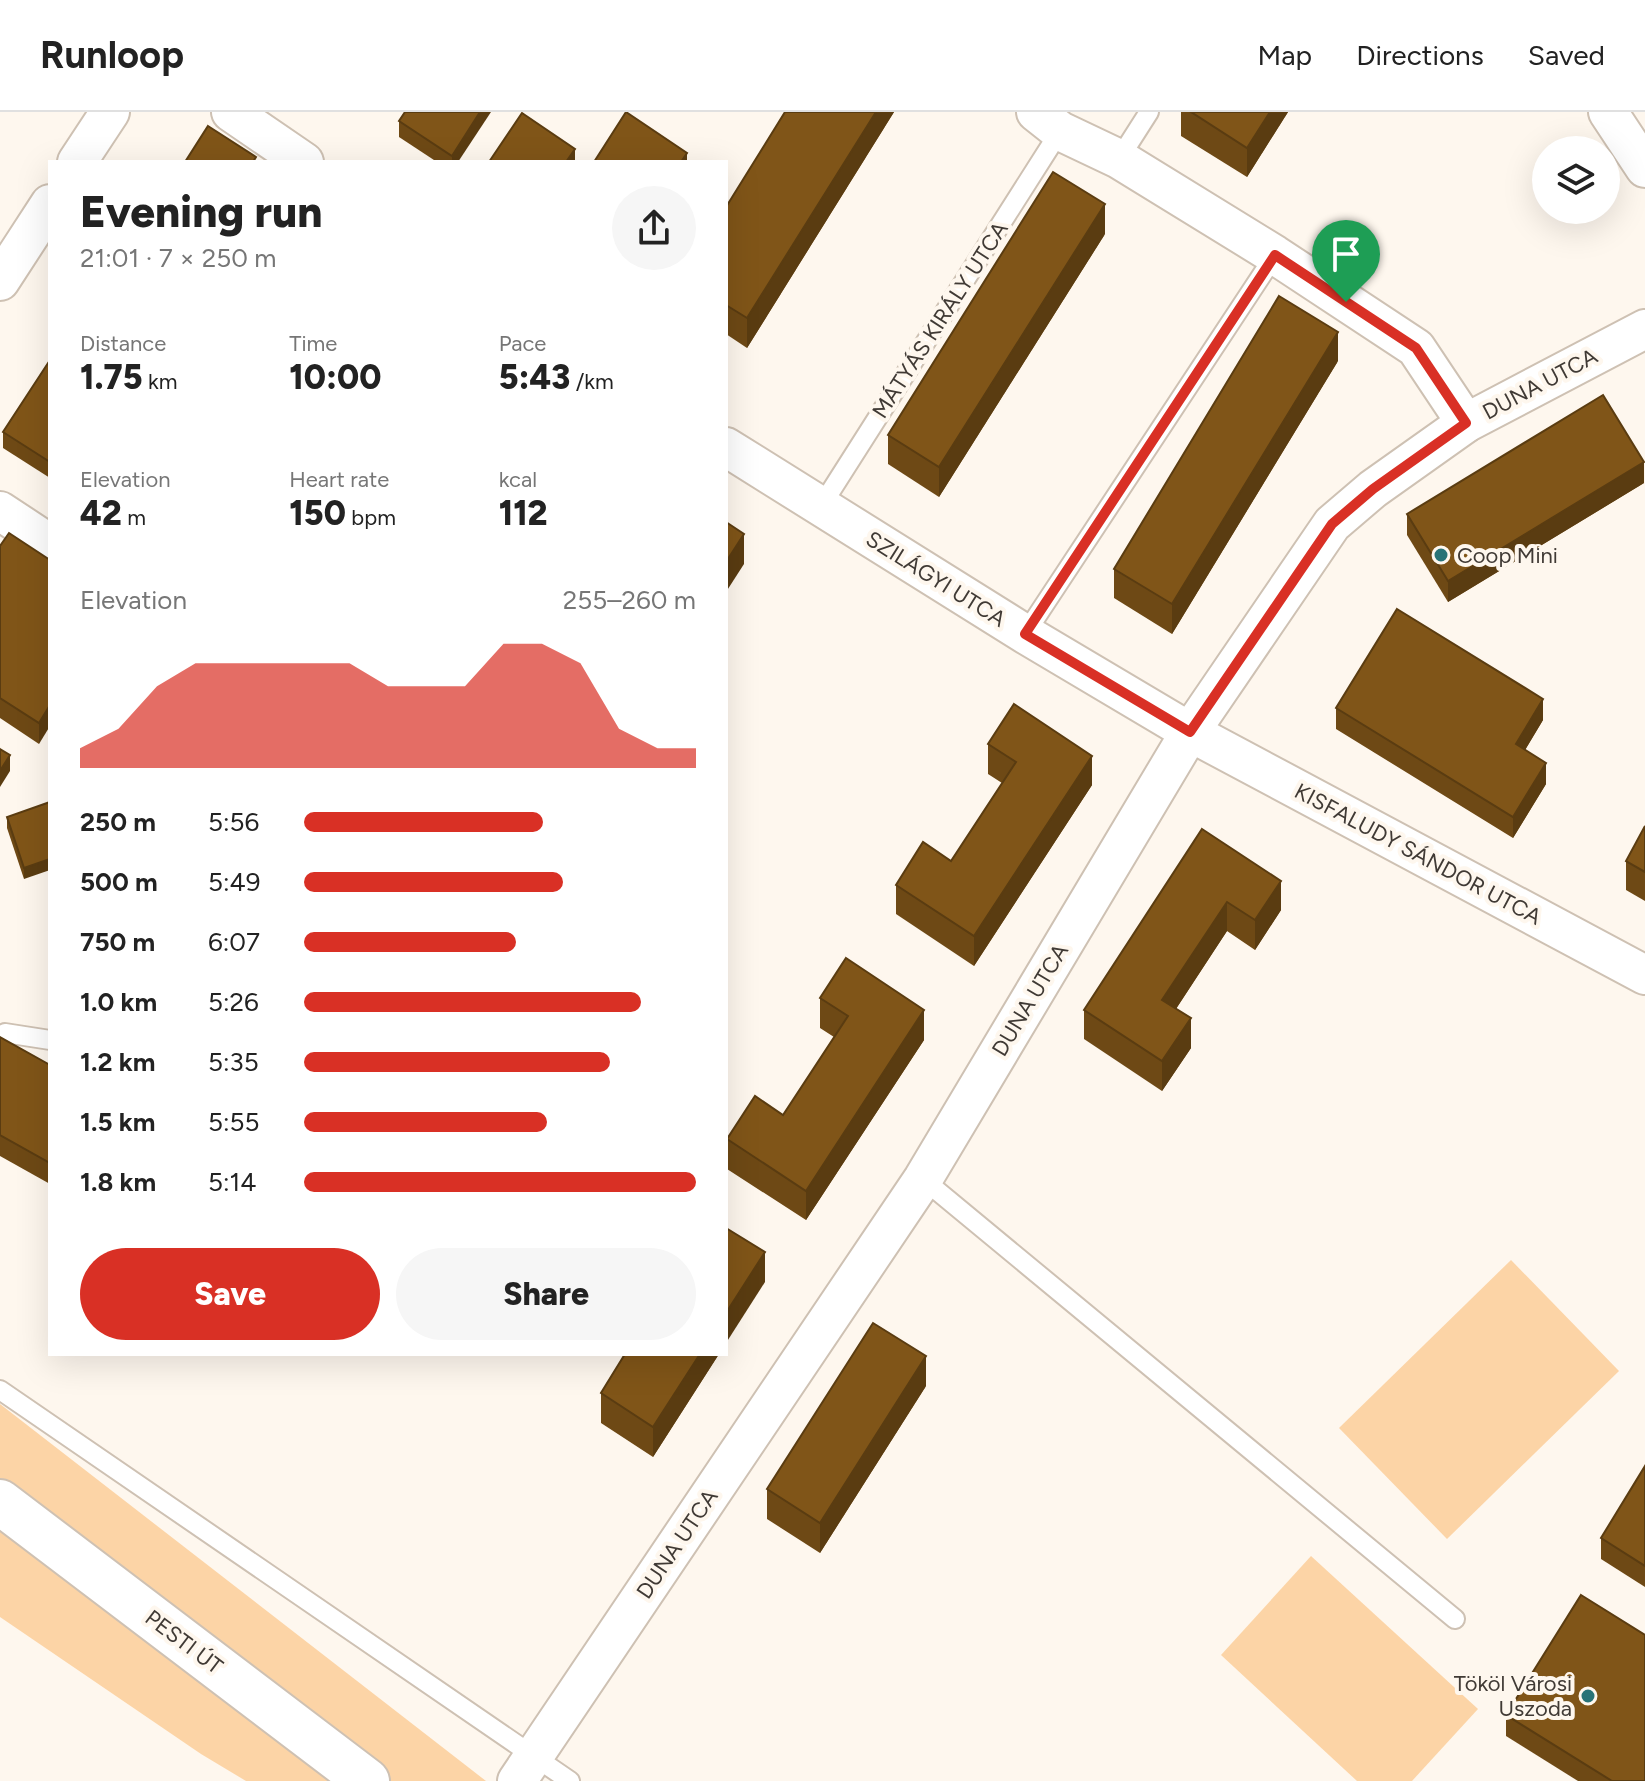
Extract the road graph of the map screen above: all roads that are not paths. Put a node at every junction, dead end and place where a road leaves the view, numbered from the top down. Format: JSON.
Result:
{"nodes":[{"id":1,"x":110,"y":112,"type":"edge"},
{"id":2,"x":231,"y":112,"type":"edge"},
{"id":3,"x":1149,"y":112,"type":"edge"},
{"id":4,"x":1618,"y":115,"type":"edge"},
{"id":5,"x":1048,"y":122,"type":"edge"},
{"id":6,"x":1119,"y":159,"type":"junction"},
{"id":7,"x":78,"y":160,"type":"edge"},
{"id":8,"x":301,"y":160,"type":"edge"},
{"id":9,"x":1645,"y":168,"type":"edge"},
{"id":10,"x":48,"y":207,"type":"edge"},
{"id":11,"x":1275,"y":255,"type":"junction"},
{"id":12,"x":0,"y":281,"type":"edge"},
{"id":13,"x":1645,"y":329,"type":"edge"},
{"id":14,"x":1466,"y":423,"type":"junction"},
{"id":15,"x":728,"y":448,"type":"edge"},
{"id":16,"x":820,"y":508,"type":"junction"},
{"id":17,"x":0,"y":511,"type":"edge"},
{"id":18,"x":48,"y":543,"type":"edge"},
{"id":19,"x":1025,"y":634,"type":"junction"},
{"id":20,"x":1190,"y":732,"type":"junction"},
{"id":21,"x":1645,"y":975,"type":"edge"},
{"id":22,"x":5,"y":1033,"type":"dead end"},
{"id":23,"x":48,"y":1040,"type":"edge"},
{"id":24,"x":923,"y":1179,"type":"junction"},
{"id":25,"x":0,"y":1390,"type":"edge"},
{"id":26,"x":0,"y":1502,"type":"edge"},
{"id":27,"x":1455,"y":1619,"type":"dead end"},
{"id":28,"x":526,"y":1768,"type":"edge"},
{"id":29,"x":367,"y":1781,"type":"edge"},
{"id":30,"x":570,"y":1781,"type":"edge"}],
"edges":[{"from":1,"to":7,"type":"street"},
{"from":2,"to":8,"type":"street"},
{"from":3,"to":6,"type":"lane"},
{"from":4,"to":9,"type":"street"},
{"from":5,"to":6,"type":"street"},
{"from":5,"to":16,"type":"lane","name":"MÁTYÁS KIRÁLY UTCA"},
{"from":6,"to":11,"type":"street"},
{"from":10,"to":12,"type":"street"},
{"from":11,"to":14,"type":"street"},
{"from":11,"to":19,"type":"lane"},
{"from":13,"to":14,"type":"street","name":"DUNA UTCA"},
{"from":14,"to":20,"type":"street","name":"DUNA UTCA"},
{"from":15,"to":16,"type":"street","name":"SZILÁGYI UTCA"},
{"from":16,"to":19,"type":"street","name":"SZILÁGYI UTCA"},
{"from":17,"to":18,"type":"street"},
{"from":19,"to":20,"type":"street","name":"SZILÁGYI UTCA"},
{"from":20,"to":21,"type":"street","name":"KISFALUDY SÁNDOR UTCA"},
{"from":20,"to":24,"type":"street","name":"DUNA UTCA"},
{"from":22,"to":23,"type":"lane"},
{"from":24,"to":27,"type":"lane"},
{"from":24,"to":28,"type":"street","name":"DUNA UTCA"},
{"from":25,"to":28,"type":"lane"},
{"from":26,"to":29,"type":"main road","name":"PESTI ÚT"},
{"from":28,"to":30,"type":"lane"}]}
